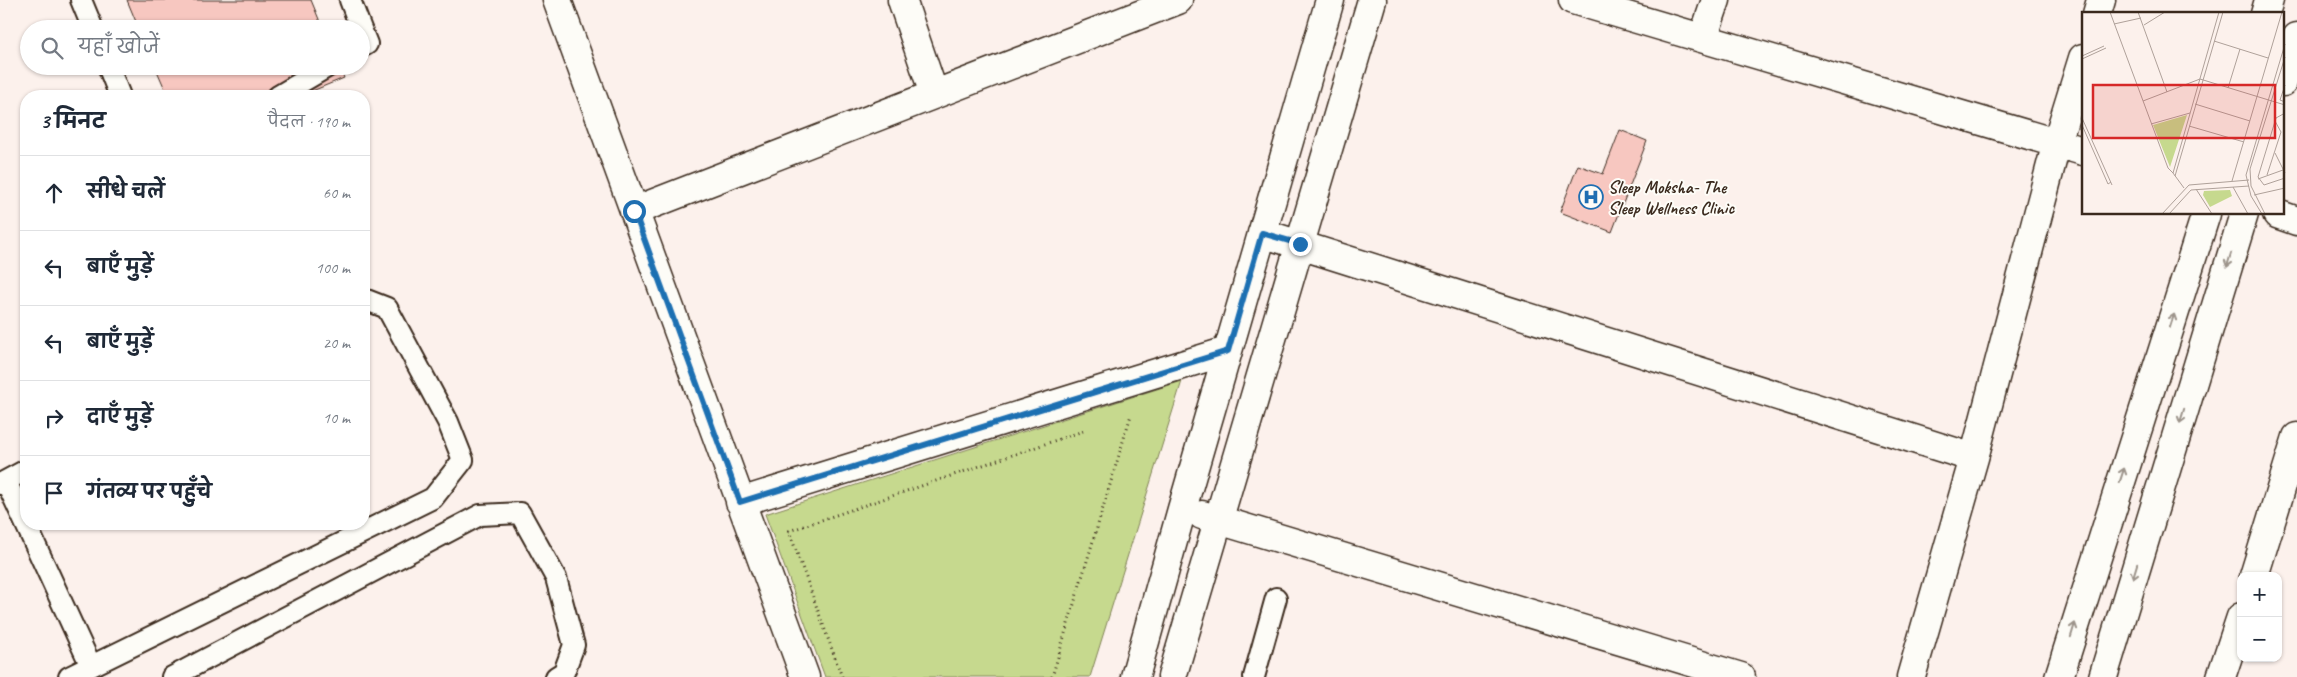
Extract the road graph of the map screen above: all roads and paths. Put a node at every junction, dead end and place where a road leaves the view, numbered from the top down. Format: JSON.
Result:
{"nodes":[{"id":1,"x":81,"y":0,"type":"edge"},
{"id":2,"x":350,"y":0,"type":"edge"},
{"id":3,"x":557,"y":0,"type":"edge"},
{"id":4,"x":902,"y":0,"type":"edge"},
{"id":5,"x":1178,"y":0,"type":"edge"},
{"id":6,"x":1330,"y":0,"type":"edge"},
{"id":7,"x":1372,"y":0,"type":"edge"},
{"id":8,"x":1573,"y":0,"type":"edge"},
{"id":9,"x":1716,"y":0,"type":"edge"},
{"id":10,"x":1142,"y":6,"type":"edge"},
{"id":11,"x":89,"y":20,"type":"edge"},
{"id":12,"x":358,"y":20,"type":"edge"},
{"id":13,"x":2297,"y":37,"type":"edge"},
{"id":14,"x":1703,"y":38,"type":"junction"},
{"id":15,"x":2082,"y":61,"type":"edge"},
{"id":16,"x":112,"y":75,"type":"edge"},
{"id":17,"x":314,"y":75,"type":"edge"},
{"id":18,"x":2284,"y":79,"type":"edge"},
{"id":19,"x":118,"y":90,"type":"edge"},
{"id":20,"x":288,"y":90,"type":"edge"},
{"id":21,"x":934,"y":94,"type":"junction"},
{"id":22,"x":2057,"y":142,"type":"junction"},
{"id":23,"x":2082,"y":151,"type":"edge"},
{"id":24,"x":634,"y":211,"type":"junction"},
{"id":25,"x":2206,"y":215,"type":"edge"},
{"id":26,"x":2244,"y":215,"type":"edge"},
{"id":27,"x":2280,"y":215,"type":"edge"},
{"id":28,"x":2297,"y":220,"type":"edge"},
{"id":29,"x":1262,"y":233,"type":"junction"},
{"id":30,"x":1300,"y":244,"type":"junction"},
{"id":31,"x":370,"y":301,"type":"edge"},
{"id":32,"x":1228,"y":351,"type":"junction"},
{"id":33,"x":1122,"y":418,"type":"dead end"},
{"id":34,"x":1085,"y":431,"type":"dead end"},
{"id":35,"x":2295,"y":457,"type":"edge"},
{"id":36,"x":1974,"y":458,"type":"junction"},
{"id":37,"x":20,"y":473,"type":"edge"},
{"id":38,"x":3,"y":482,"type":"edge"},
{"id":39,"x":740,"y":502,"type":"junction"},
{"id":40,"x":1182,"y":509,"type":"junction"},
{"id":41,"x":20,"y":518,"type":"edge"},
{"id":42,"x":1219,"y":520,"type":"junction"},
{"id":43,"x":370,"y":529,"type":"edge"},
{"id":44,"x":26,"y":530,"type":"edge"},
{"id":45,"x":368,"y":530,"type":"edge"},
{"id":46,"x":2255,"y":572,"type":"edge"},
{"id":47,"x":1276,"y":598,"type":"dead end"},
{"id":48,"x":2237,"y":629,"type":"edge"},
{"id":49,"x":91,"y":666,"type":"junction"},
{"id":50,"x":69,"y":677,"type":"edge"},
{"id":51,"x":172,"y":677,"type":"edge"},
{"id":52,"x":556,"y":677,"type":"edge"},
{"id":53,"x":805,"y":677,"type":"edge"},
{"id":54,"x":842,"y":677,"type":"edge"},
{"id":55,"x":1052,"y":677,"type":"edge"},
{"id":56,"x":1135,"y":677,"type":"edge"},
{"id":57,"x":1172,"y":677,"type":"edge"},
{"id":58,"x":1254,"y":677,"type":"edge"},
{"id":59,"x":1741,"y":677,"type":"edge"},
{"id":60,"x":1911,"y":677,"type":"edge"},
{"id":61,"x":2059,"y":677,"type":"edge"},
{"id":62,"x":2103,"y":677,"type":"edge"},
{"id":63,"x":2221,"y":677,"type":"edge"}],
"edges":[{"from":1,"to":11,"type":"lane"},
{"from":2,"to":12,"type":"lane"},
{"from":3,"to":24,"type":"street"},
{"from":4,"to":21,"type":"street"},
{"from":5,"to":10,"type":"street"},
{"from":6,"to":29,"type":"street"},
{"from":7,"to":30,"type":"street"},
{"from":8,"to":14,"type":"street"},
{"from":9,"to":14,"type":"street"},
{"from":10,"to":21,"type":"street"},
{"from":13,"to":18,"type":"street"},
{"from":14,"to":22,"type":"street"},
{"from":15,"to":22,"type":"street"},
{"from":16,"to":19,"type":"lane"},
{"from":17,"to":20,"type":"lane"},
{"from":21,"to":24,"type":"street"},
{"from":22,"to":23,"type":"street"},
{"from":22,"to":36,"type":"street"},
{"from":24,"to":39,"type":"street"},
{"from":61,"to":25,"type":"street","one_way":true},
{"from":26,"to":62,"type":"street","one_way":true},
{"from":27,"to":28,"type":"street"},
{"from":29,"to":30,"type":"street"},
{"from":29,"to":32,"type":"street"},
{"from":30,"to":36,"type":"street"},
{"from":30,"to":42,"type":"street"},
{"from":31,"to":43,"type":"lane"},
{"from":32,"to":39,"type":"street"},
{"from":32,"to":40,"type":"street"},
{"from":33,"to":55,"type":"path"},
{"from":34,"to":54,"type":"path"},
{"from":35,"to":46,"type":"street"},
{"from":36,"to":60,"type":"street"},
{"from":37,"to":38,"type":"lane"},
{"from":38,"to":41,"type":"lane"},
{"from":39,"to":53,"type":"street"},
{"from":40,"to":42,"type":"street"},
{"from":40,"to":56,"type":"street"},
{"from":42,"to":57,"type":"street"},
{"from":42,"to":59,"type":"street"},
{"from":44,"to":49,"type":"lane"},
{"from":45,"to":49,"type":"lane"},
{"from":47,"to":58,"type":"lane"},
{"from":48,"to":63,"type":"street"},
{"from":49,"to":50,"type":"lane"},
{"from":51,"to":52,"type":"lane"}]}
